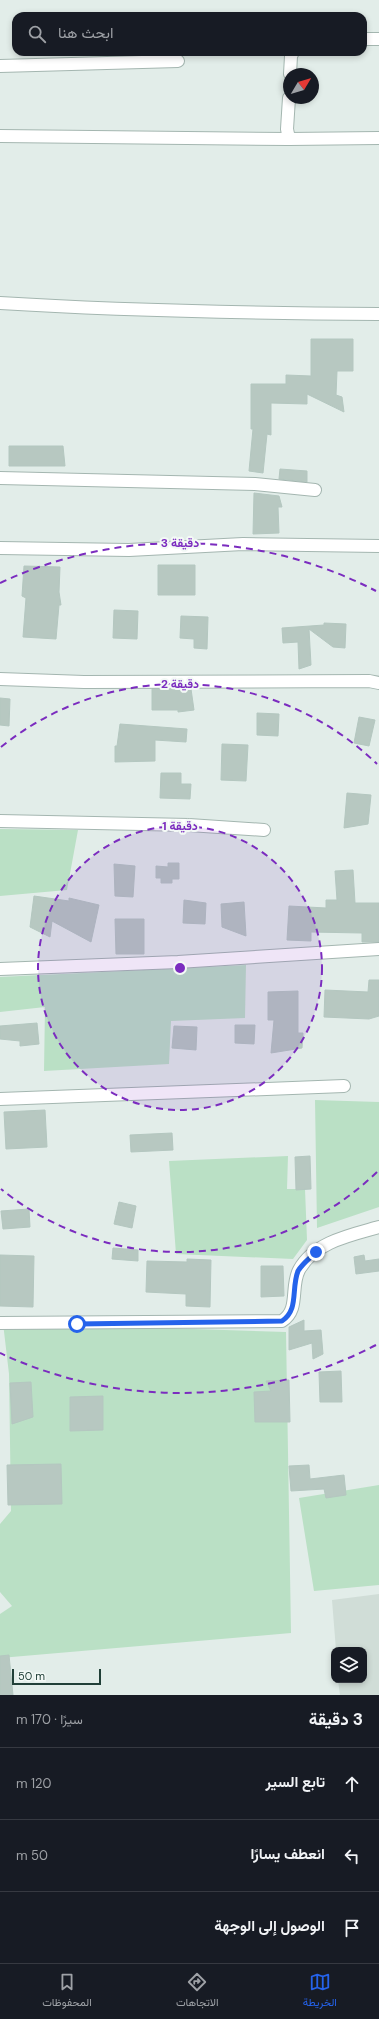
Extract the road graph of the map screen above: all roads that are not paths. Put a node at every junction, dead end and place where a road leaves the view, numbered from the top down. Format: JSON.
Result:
{"nodes":[{"id":1,"x":367,"y":39,"type":"edge"},
{"id":2,"x":379,"y":39,"type":"edge"},
{"id":3,"x":291,"y":56,"type":"edge"},
{"id":4,"x":178,"y":61,"type":"dead end"},
{"id":5,"x":0,"y":66,"type":"edge"},
{"id":6,"x":290,"y":68,"type":"edge"},
{"id":7,"x":289,"y":104,"type":"edge"},
{"id":8,"x":0,"y":136,"type":"edge"},
{"id":9,"x":379,"y":138,"type":"edge"},
{"id":10,"x":289,"y":139,"type":"junction"},
{"id":11,"x":0,"y":303,"type":"edge"},
{"id":12,"x":379,"y":314,"type":"edge"},
{"id":13,"x":0,"y":478,"type":"edge"},
{"id":14,"x":315,"y":490,"type":"dead end"},
{"id":15,"x":379,"y":546,"type":"edge"},
{"id":16,"x":0,"y":548,"type":"edge"},
{"id":17,"x":0,"y":679,"type":"edge"},
{"id":18,"x":379,"y":683,"type":"edge"},
{"id":19,"x":0,"y":821,"type":"edge"},
{"id":20,"x":264,"y":830,"type":"dead end"},
{"id":21,"x":379,"y":949,"type":"edge"},
{"id":22,"x":0,"y":969,"type":"edge"},
{"id":23,"x":344,"y":1086,"type":"dead end"},
{"id":24,"x":0,"y":1099,"type":"edge"},
{"id":25,"x":379,"y":1227,"type":"edge"},
{"id":26,"x":0,"y":1323,"type":"edge"}],
"edges":[{"from":1,"to":2,"type":"street"},
{"from":3,"to":6,"type":"street"},
{"from":4,"to":5,"type":"street"},
{"from":7,"to":10,"type":"street"},
{"from":8,"to":10,"type":"street"},
{"from":9,"to":10,"type":"street"},
{"from":11,"to":12,"type":"street"},
{"from":13,"to":14,"type":"street"},
{"from":15,"to":16,"type":"street"},
{"from":17,"to":18,"type":"street"},
{"from":19,"to":20,"type":"street"},
{"from":21,"to":22,"type":"street"},
{"from":23,"to":24,"type":"street"},
{"from":25,"to":26,"type":"street"}]}
